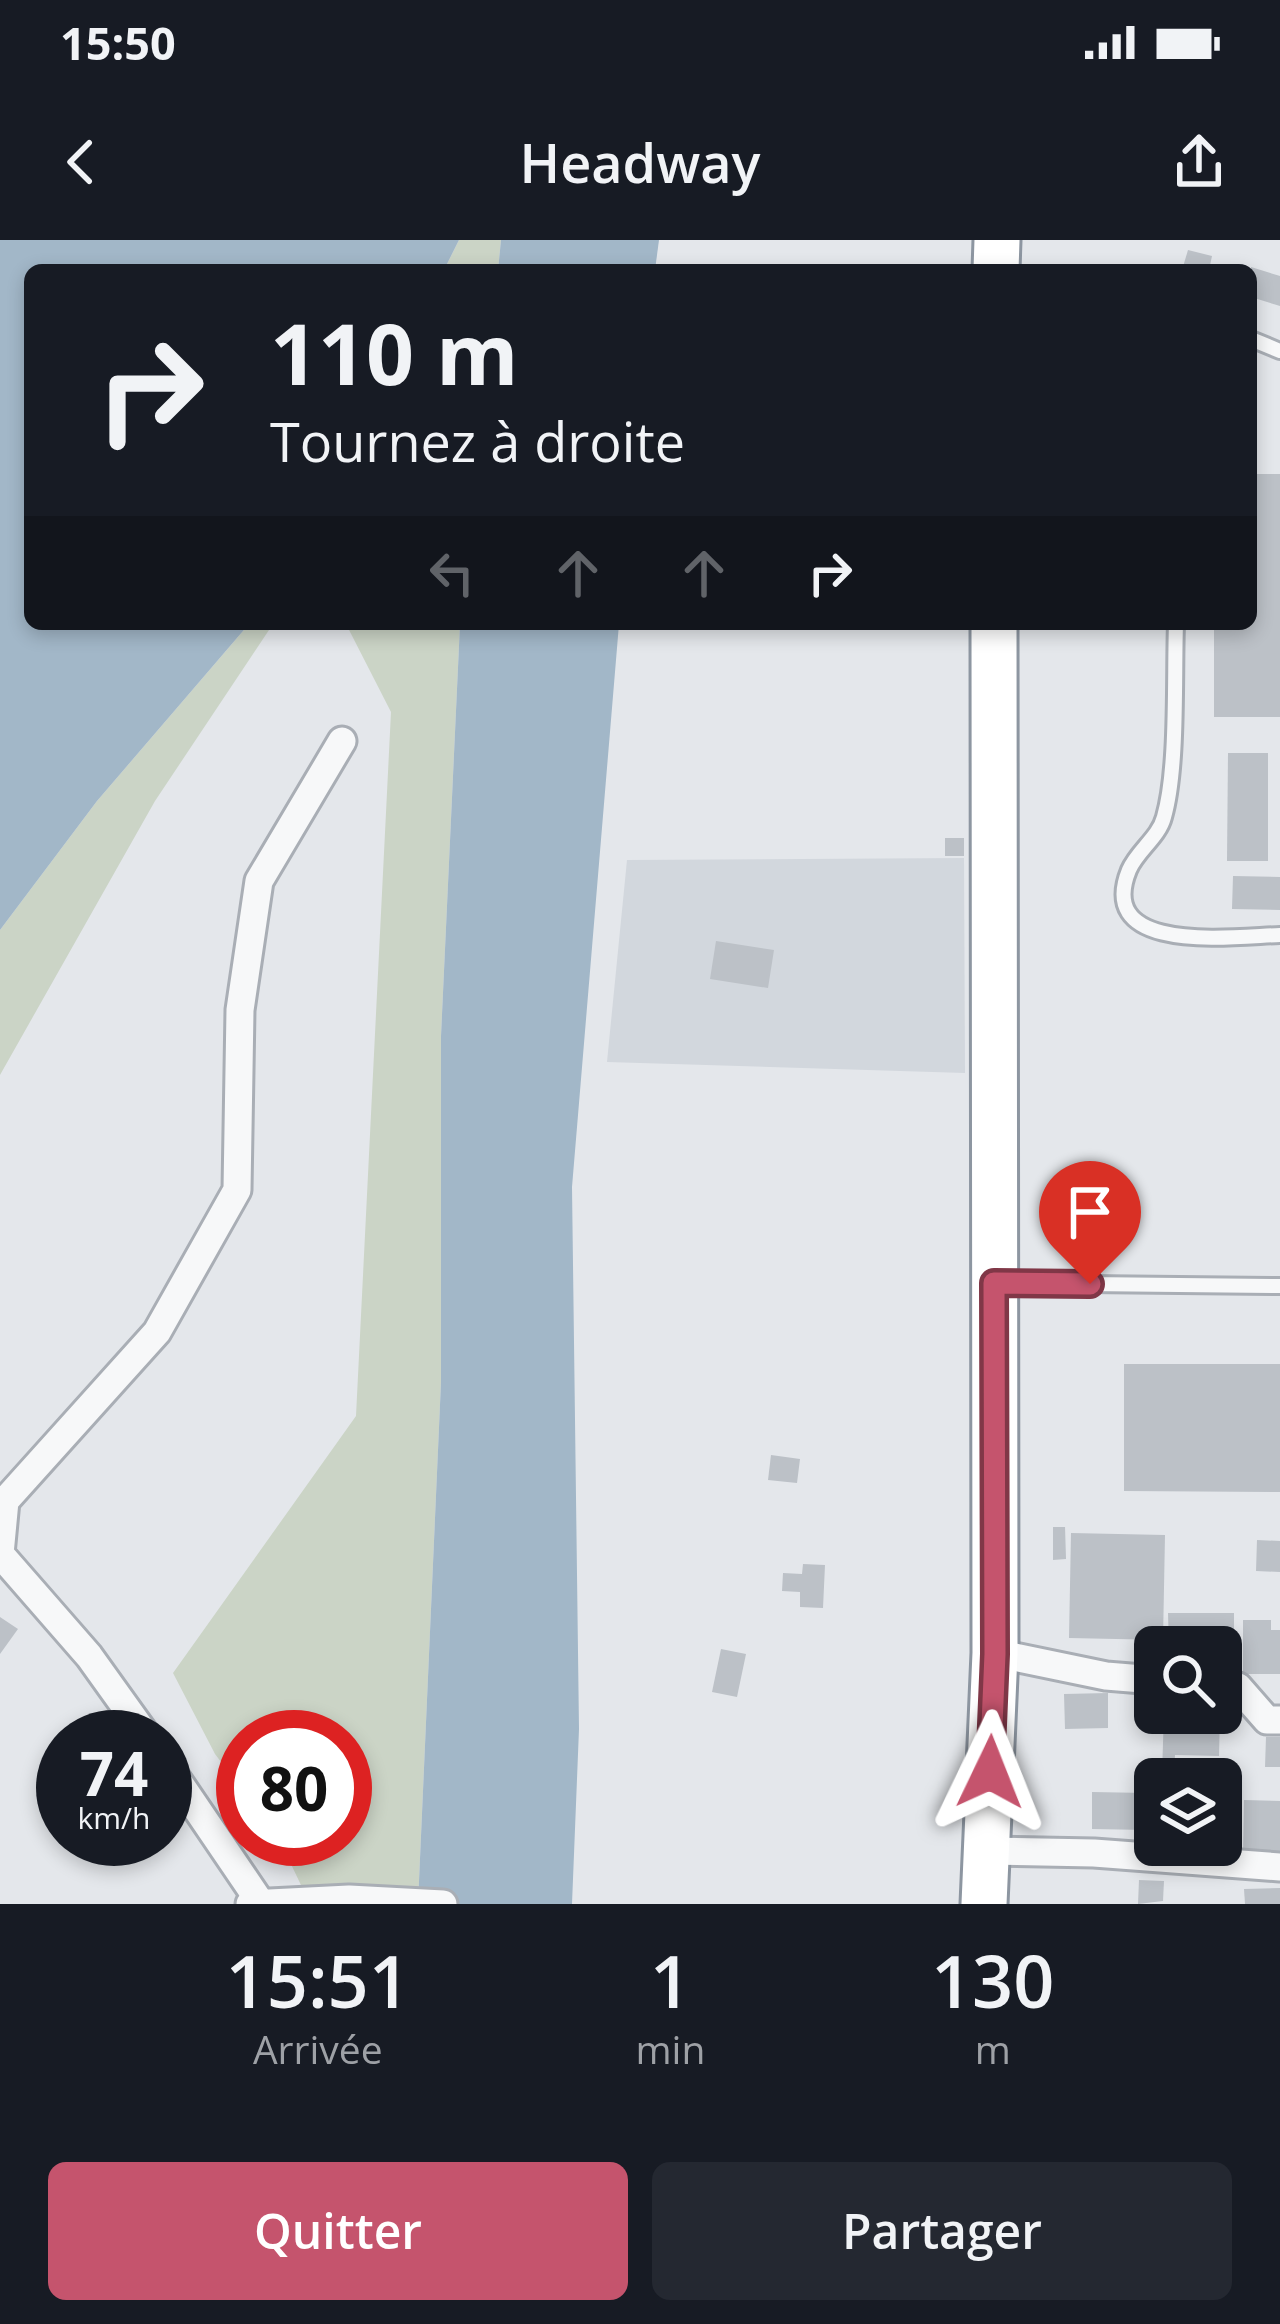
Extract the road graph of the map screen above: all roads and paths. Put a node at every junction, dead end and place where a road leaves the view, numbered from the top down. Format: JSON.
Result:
{"nodes":[{"id":1,"x":994,"y":630,"type":"edge"},
{"id":2,"x":1176,"y":630,"type":"edge"},
{"id":3,"x":342,"y":741,"type":"dead end"},
{"id":4,"x":1280,"y":935,"type":"edge"},
{"id":5,"x":994,"y":1283,"type":"junction"},
{"id":6,"x":1280,"y":1286,"type":"edge"},
{"id":7,"x":995,"y":1654,"type":"junction"},
{"id":8,"x":1134,"y":1678,"type":"edge"},
{"id":9,"x":1242,"y":1692,"type":"edge"},
{"id":10,"x":128,"y":1710,"type":"edge"},
{"id":11,"x":1280,"y":1720,"type":"edge"},
{"id":12,"x":192,"y":1804,"type":"edge"},
{"id":13,"x":986,"y":1851,"type":"junction"},
{"id":14,"x":1280,"y":1867,"type":"edge"},
{"id":15,"x":255,"y":1903,"type":"edge"},
{"id":16,"x":443,"y":1904,"type":"edge"},
{"id":17,"x":984,"y":1904,"type":"edge"}],
"edges":[{"from":1,"to":5,"type":"highway"},
{"from":2,"to":4,"type":"lane"},
{"from":3,"to":10,"type":"street"},
{"from":5,"to":6,"type":"lane"},
{"from":5,"to":7,"type":"highway"},
{"from":7,"to":8,"type":"street"},
{"from":7,"to":13,"type":"highway"},
{"from":9,"to":11,"type":"street"},
{"from":12,"to":15,"type":"street"},
{"from":13,"to":14,"type":"street"},
{"from":13,"to":17,"type":"highway"},
{"from":15,"to":16,"type":"street"}]}
